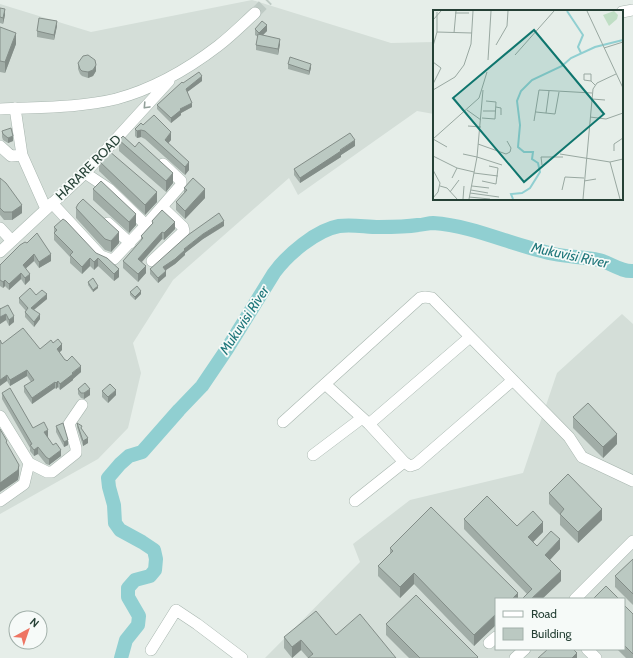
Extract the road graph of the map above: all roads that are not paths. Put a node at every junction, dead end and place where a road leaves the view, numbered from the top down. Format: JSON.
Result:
{"nodes":[{"id":1,"x":633,"y":10,"type":"edge"},
{"id":2,"x":623,"y":12,"type":"edge"},
{"id":3,"x":255,"y":13,"type":"tunnel mouth"},
{"id":4,"x":172,"y":77,"type":"junction"},
{"id":5,"x":15,"y":108,"type":"junction"},
{"id":6,"x":0,"y":109,"type":"edge"},
{"id":7,"x":0,"y":146,"type":"edge"},
{"id":8,"x":22,"y":155,"type":"junction"},
{"id":9,"x":158,"y":160,"type":"edge"},
{"id":10,"x":85,"y":173,"type":"junction"},
{"id":11,"x":163,"y":202,"type":"junction"},
{"id":12,"x":49,"y":206,"type":"junction"},
{"id":13,"x":98,"y":214,"type":"edge"},
{"id":14,"x":146,"y":225,"type":"junction"},
{"id":15,"x":0,"y":228,"type":"edge"},
{"id":16,"x":12,"y":241,"type":"junction"},
{"id":17,"x":130,"y":243,"type":"junction"},
{"id":18,"x":0,"y":252,"type":"edge"},
{"id":19,"x":152,"y":261,"type":"dead end"},
{"id":20,"x":470,"y":337,"type":"junction"},
{"id":21,"x":513,"y":380,"type":"junction"},
{"id":22,"x":325,"y":384,"type":"junction"},
{"id":23,"x":82,"y":405,"type":"dead end"},
{"id":24,"x":0,"y":416,"type":"edge"},
{"id":25,"x":365,"y":421,"type":"junction"},
{"id":26,"x":283,"y":422,"type":"dead end"},
{"id":27,"x":313,"y":455,"type":"dead end"},
{"id":28,"x":404,"y":462,"type":"junction"},
{"id":29,"x":29,"y":463,"type":"junction"},
{"id":30,"x":633,"y":481,"type":"edge"},
{"id":31,"x":0,"y":501,"type":"edge"},
{"id":32,"x":355,"y":501,"type":"dead end"},
{"id":33,"x":633,"y":540,"type":"edge"},
{"id":34,"x":576,"y":598,"type":"edge"},
{"id":35,"x":151,"y":650,"type":"dead end"},
{"id":36,"x":524,"y":650,"type":"edge"},
{"id":37,"x":588,"y":650,"type":"edge"},
{"id":38,"x":242,"y":658,"type":"edge"},
{"id":39,"x":515,"y":658,"type":"edge"},
{"id":40,"x":596,"y":658,"type":"edge"}],
"edges":[{"from":1,"to":2,"type":"street"},
{"from":3,"to":4,"type":"street"},
{"from":4,"to":5,"type":"street"},
{"from":4,"to":10,"type":"street","name":"HARARE ROAD","one_way":true},
{"from":5,"to":6,"type":"street"},
{"from":5,"to":8,"type":"street"},
{"from":7,"to":8,"type":"street"},
{"from":8,"to":12,"type":"street"},
{"from":9,"to":11,"type":"street"},
{"from":10,"to":12,"type":"street","name":"HARARE ROAD"},
{"from":10,"to":14,"type":"street"},
{"from":11,"to":14,"type":"street"},
{"from":11,"to":19,"type":"street"},
{"from":12,"to":16,"type":"street","name":"HARARE ROAD"},
{"from":12,"to":17,"type":"street"},
{"from":13,"to":17,"type":"street"},
{"from":14,"to":17,"type":"street"},
{"from":15,"to":16,"type":"street"},
{"from":16,"to":18,"type":"street","name":"HARARE ROAD"},
{"from":20,"to":21,"type":"street"},
{"from":20,"to":22,"type":"street"},
{"from":20,"to":25,"type":"street"},
{"from":21,"to":28,"type":"street"},
{"from":21,"to":30,"type":"street"},
{"from":22,"to":25,"type":"street"},
{"from":22,"to":26,"type":"street"},
{"from":23,"to":29,"type":"street"},
{"from":24,"to":29,"type":"street"},
{"from":25,"to":27,"type":"street"},
{"from":25,"to":28,"type":"street"},
{"from":28,"to":32,"type":"street"},
{"from":29,"to":31,"type":"street"},
{"from":33,"to":34,"type":"street"},
{"from":35,"to":38,"type":"street"},
{"from":36,"to":39,"type":"street"},
{"from":37,"to":40,"type":"street"}]}
